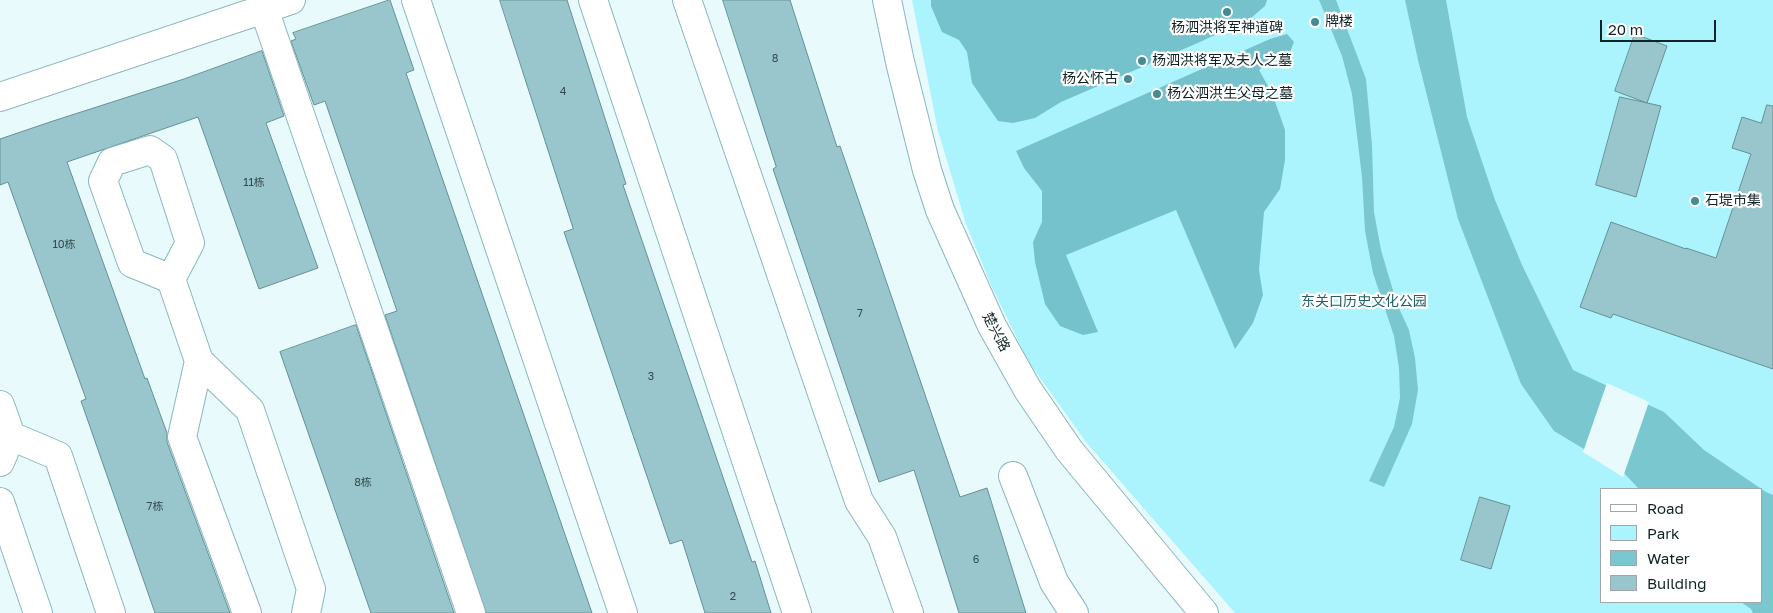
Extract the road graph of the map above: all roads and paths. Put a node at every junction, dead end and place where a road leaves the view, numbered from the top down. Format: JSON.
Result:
{"nodes":[{"id":1,"x":291,"y":0,"type":"edge"},
{"id":2,"x":416,"y":0,"type":"edge"},
{"id":3,"x":593,"y":0,"type":"edge"},
{"id":4,"x":687,"y":0,"type":"edge"},
{"id":5,"x":887,"y":0,"type":"edge"},
{"id":6,"x":264,"y":9,"type":"junction"},
{"id":7,"x":0,"y":97,"type":"edge"},
{"id":8,"x":170,"y":279,"type":"dead end"},
{"id":9,"x":199,"y":362,"type":"junction"},
{"id":10,"x":0,"y":405,"type":"edge"},
{"id":11,"x":11,"y":436,"type":"junction"},
{"id":12,"x":0,"y":462,"type":"edge"},
{"id":13,"x":1014,"y":476,"type":"dead end"},
{"id":14,"x":0,"y":502,"type":"edge"},
{"id":15,"x":38,"y":613,"type":"edge"},
{"id":16,"x":111,"y":613,"type":"edge"},
{"id":17,"x":247,"y":613,"type":"edge"},
{"id":18,"x":306,"y":613,"type":"edge"},
{"id":19,"x":470,"y":613,"type":"edge"},
{"id":20,"x":623,"y":613,"type":"edge"},
{"id":21,"x":797,"y":613,"type":"edge"},
{"id":22,"x":909,"y":613,"type":"edge"},
{"id":23,"x":1074,"y":613,"type":"edge"},
{"id":24,"x":1204,"y":613,"type":"edge"}],
"edges":[{"from":1,"to":6,"type":"street"},
{"from":2,"to":20,"type":"street"},
{"from":3,"to":21,"type":"street"},
{"from":4,"to":22,"type":"street"},
{"from":5,"to":24,"type":"street","name":"楚兴路"},
{"from":6,"to":7,"type":"street"},
{"from":6,"to":19,"type":"street"},
{"from":8,"to":9,"type":"street"},
{"from":9,"to":17,"type":"street"},
{"from":9,"to":18,"type":"street"},
{"from":10,"to":11,"type":"street"},
{"from":11,"to":12,"type":"street"},
{"from":11,"to":16,"type":"street"},
{"from":13,"to":23,"type":"street"},
{"from":14,"to":15,"type":"street"}]}
